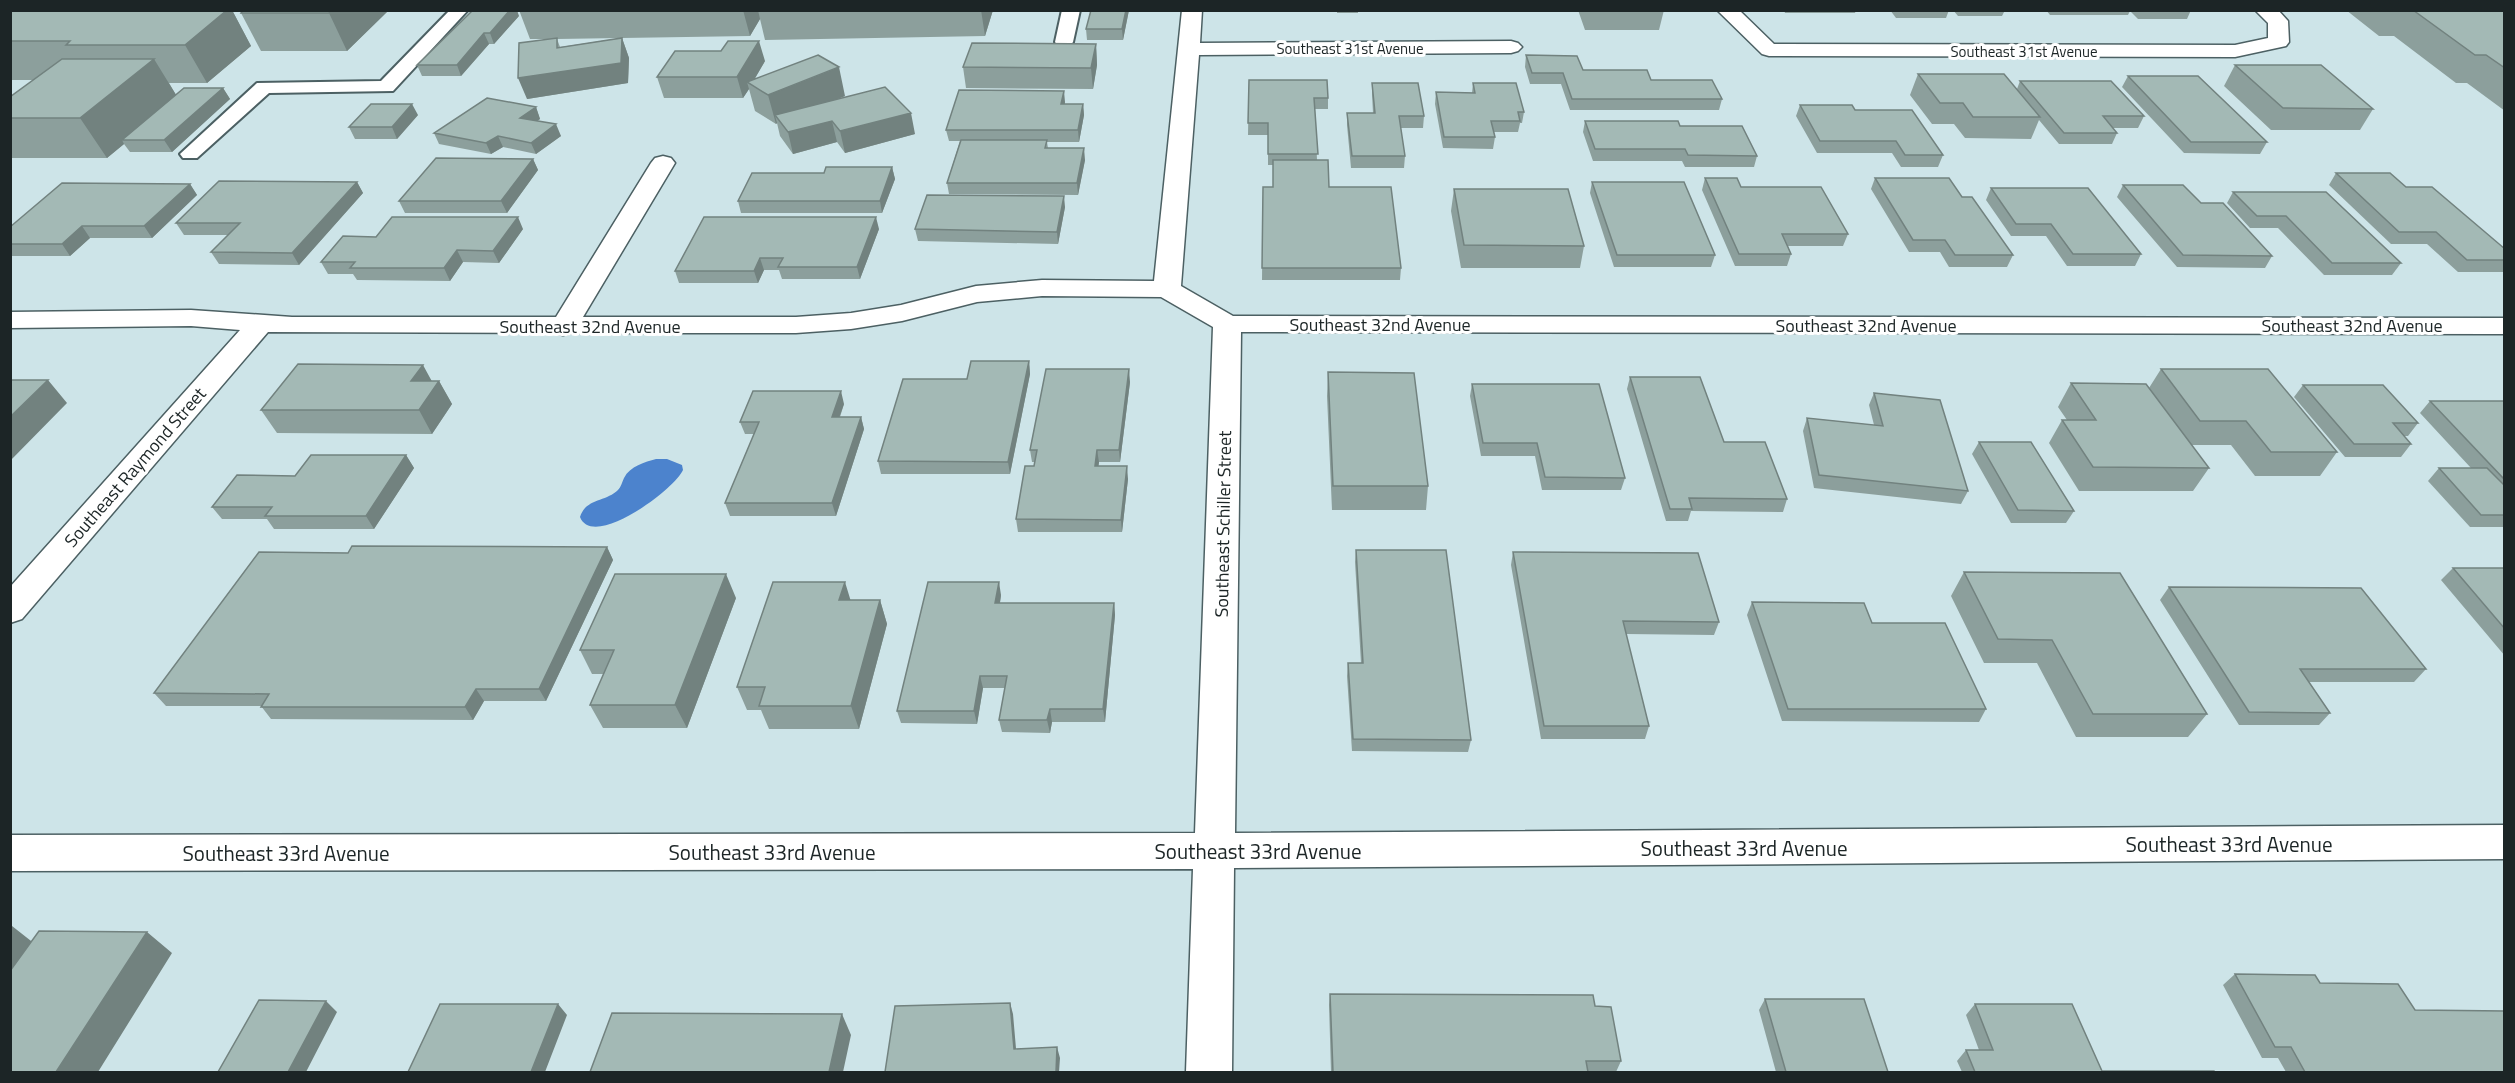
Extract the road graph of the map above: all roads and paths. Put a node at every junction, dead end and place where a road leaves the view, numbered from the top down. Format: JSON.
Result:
{"nodes":[{"id":1,"x":460,"y":10,"type":"edge"},
{"id":2,"x":1071,"y":10,"type":"edge"},
{"id":3,"x":1192,"y":10,"type":"edge"},
{"id":4,"x":1727,"y":10,"type":"edge"},
{"id":5,"x":2265,"y":10,"type":"edge"},
{"id":6,"x":1064,"y":42,"type":"edge"},
{"id":7,"x":1511,"y":47,"type":"dead end"},
{"id":8,"x":1190,"y":49,"type":"junction"},
{"id":9,"x":190,"y":154,"type":"dead end"},
{"id":10,"x":663,"y":163,"type":"dead end"},
{"id":11,"x":1167,"y":289,"type":"junction"},
{"id":12,"x":10,"y":320,"type":"edge"},
{"id":13,"x":260,"y":324,"type":"junction"},
{"id":14,"x":1227,"y":324,"type":"junction"},
{"id":15,"x":2505,"y":326,"type":"edge"},
{"id":16,"x":563,"y":327,"type":"junction"},
{"id":17,"x":10,"y":610,"type":"edge"},
{"id":18,"x":2505,"y":842,"type":"edge"},
{"id":19,"x":1216,"y":851,"type":"junction"},
{"id":20,"x":10,"y":853,"type":"edge"},
{"id":21,"x":1209,"y":1072,"type":"edge"}],
"edges":[{"from":1,"to":9,"type":"lane"},
{"from":2,"to":6,"type":"lane"},
{"from":3,"to":8,"type":"street"},
{"from":4,"to":5,"type":"street","name":"Southeast 31st Avenue"},
{"from":7,"to":8,"type":"street","name":"Southeast 31st Avenue"},
{"from":8,"to":11,"type":"street"},
{"from":10,"to":16,"type":"street"},
{"from":11,"to":14,"type":"street"},
{"from":11,"to":16,"type":"street","name":"Southeast 32nd Avenue"},
{"from":12,"to":13,"type":"street","name":"Southeast 32nd Avenue"},
{"from":13,"to":16,"type":"street","name":"Southeast 32nd Avenue"},
{"from":13,"to":17,"type":"street","name":"Southeast Raymond Street"},
{"from":14,"to":15,"type":"street","name":"Southeast 32nd Avenue"},
{"from":14,"to":19,"type":"street","name":"Southeast Schiller Street"},
{"from":18,"to":19,"type":"street","name":"Southeast 33rd Avenue"},
{"from":19,"to":20,"type":"street","name":"Southeast 33rd Avenue"},
{"from":19,"to":21,"type":"street","name":"Southeast Schiller Street"}]}
